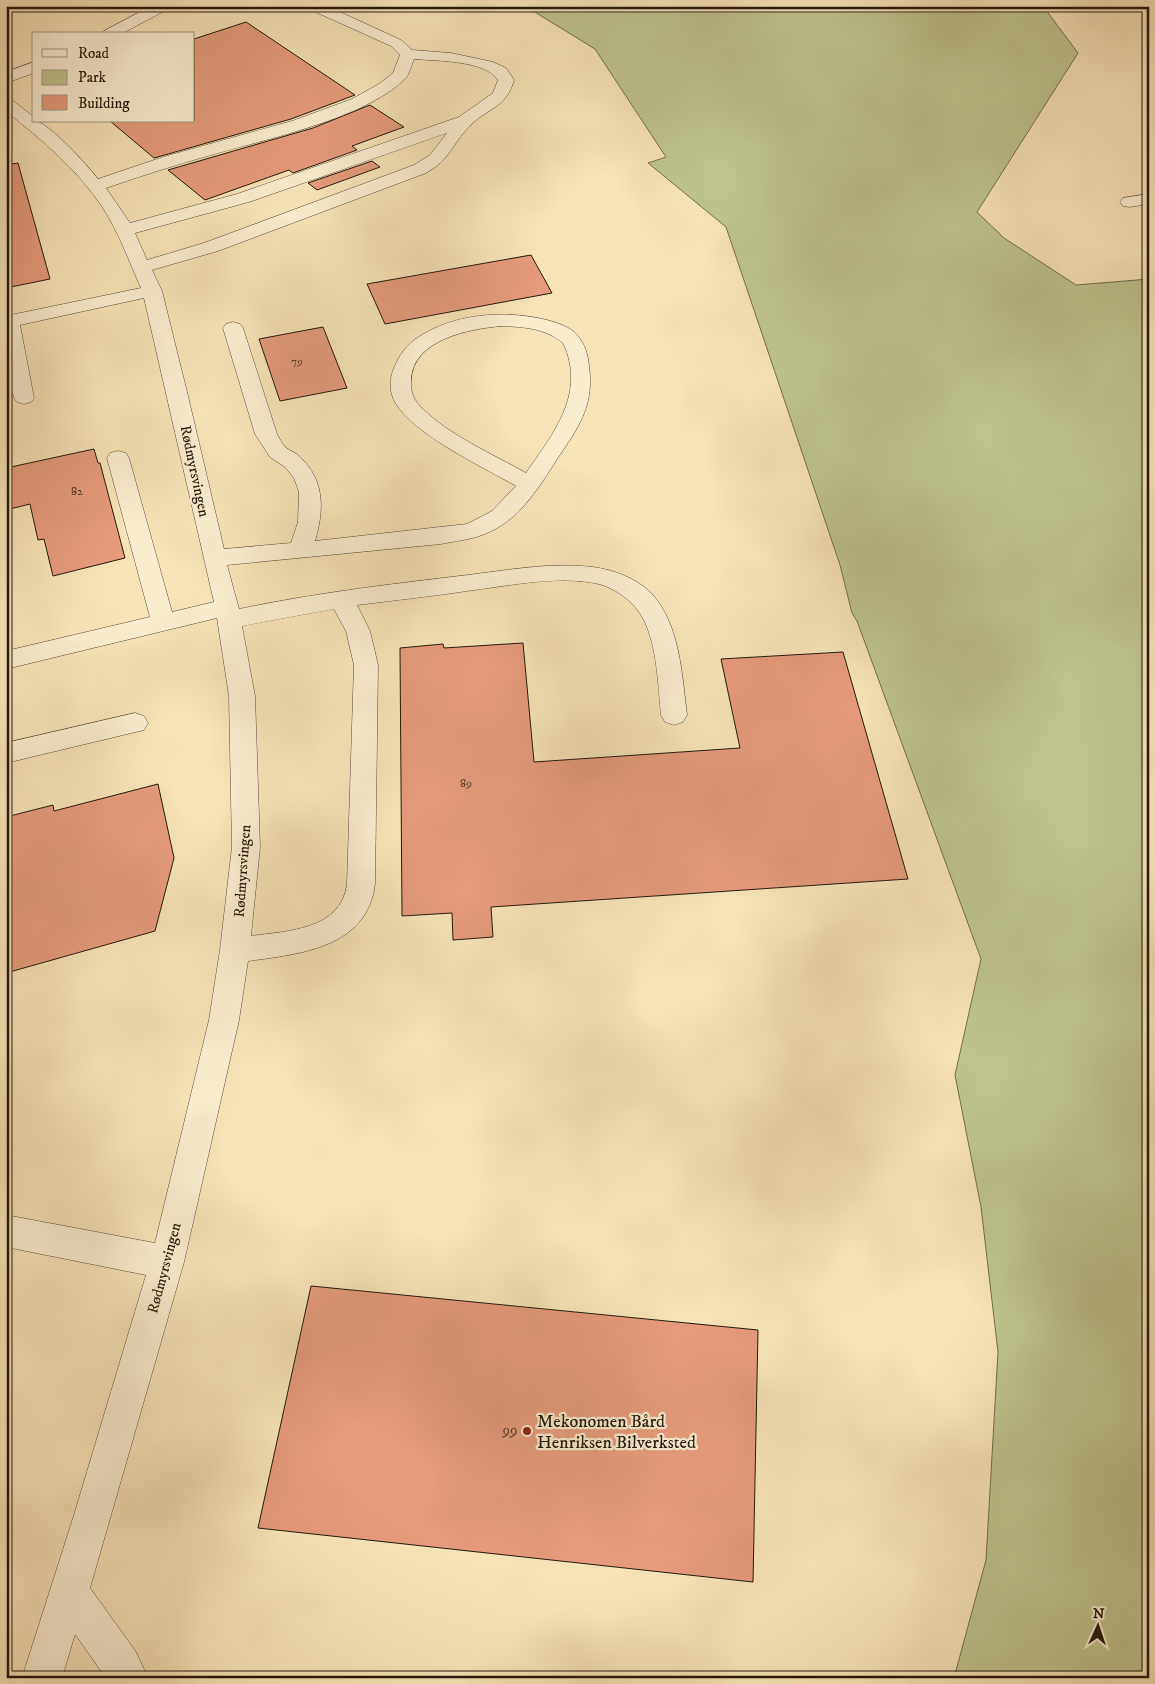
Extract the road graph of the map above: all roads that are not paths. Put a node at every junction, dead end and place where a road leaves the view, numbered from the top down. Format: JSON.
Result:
{"nodes":[{"id":1,"x":163,"y":6,"type":"edge"},
{"id":2,"x":314,"y":6,"type":"edge"},
{"id":3,"x":113,"y":32,"type":"edge"},
{"id":4,"x":408,"y":54,"type":"junction"},
{"id":5,"x":32,"y":68,"type":"edge"},
{"id":6,"x":6,"y":78,"type":"edge"},
{"id":7,"x":6,"y":102,"type":"edge"},
{"id":8,"x":464,"y":121,"type":"junction"},
{"id":9,"x":95,"y":186,"type":"junction"},
{"id":10,"x":266,"y":190,"type":"junction"},
{"id":11,"x":1149,"y":199,"type":"edge"},
{"id":12,"x":1129,"y":202,"type":"dead end"},
{"id":13,"x":300,"y":214,"type":"junction"},
{"id":14,"x":125,"y":230,"type":"junction"},
{"id":15,"x":147,"y":279,"type":"junction"},
{"id":16,"x":7,"y":322,"type":"edge"},
{"id":17,"x":233,"y":328,"type":"dead end"},
{"id":18,"x":24,"y":398,"type":"dead end"},
{"id":19,"x":118,"y":458,"type":"dead end"},
{"id":20,"x":529,"y":484,"type":"junction"},
{"id":21,"x":300,"y":550,"type":"junction"},
{"id":22,"x":214,"y":558,"type":"junction"},
{"id":23,"x":341,"y":600,"type":"junction"},
{"id":24,"x":228,"y":613,"type":"junction"},
{"id":25,"x":163,"y":622,"type":"junction"},
{"id":26,"x":6,"y":660,"type":"edge"},
{"id":27,"x":674,"y":715,"type":"dead end"},
{"id":28,"x":136,"y":723,"type":"dead end"},
{"id":29,"x":6,"y":753,"type":"edge"},
{"id":30,"x":235,"y":950,"type":"junction"},
{"id":31,"x":6,"y":1231,"type":"edge"},
{"id":32,"x":167,"y":1262,"type":"junction"},
{"id":33,"x":69,"y":1592,"type":"junction"},
{"id":34,"x":42,"y":1678,"type":"edge"},
{"id":35,"x":128,"y":1678,"type":"edge"}],
"edges":[{"from":1,"to":3,"type":"street"},
{"from":2,"to":4,"type":"street"},
{"from":4,"to":8,"type":"street"},
{"from":4,"to":9,"type":"street"},
{"from":5,"to":6,"type":"street"},
{"from":7,"to":9,"type":"street","name":"Rødmyrsvingen"},
{"from":8,"to":10,"type":"street"},
{"from":8,"to":13,"type":"street"},
{"from":9,"to":14,"type":"street","name":"Rødmyrsvingen"},
{"from":10,"to":13,"type":"street"},
{"from":10,"to":14,"type":"street"},
{"from":11,"to":12,"type":"street"},
{"from":13,"to":15,"type":"street"},
{"from":14,"to":15,"type":"street","name":"Rødmyrsvingen"},
{"from":15,"to":16,"type":"street"},
{"from":15,"to":22,"type":"street","name":"Rødmyrsvingen"},
{"from":16,"to":18,"type":"street"},
{"from":17,"to":21,"type":"street"},
{"from":19,"to":25,"type":"street"},
{"from":20,"to":20,"type":"street"},
{"from":20,"to":21,"type":"street"},
{"from":21,"to":22,"type":"street"},
{"from":22,"to":24,"type":"street","name":"Rødmyrsvingen"},
{"from":23,"to":24,"type":"street"},
{"from":23,"to":27,"type":"street"},
{"from":23,"to":30,"type":"street"},
{"from":24,"to":25,"type":"street"},
{"from":24,"to":30,"type":"street","name":"Rødmyrsvingen"},
{"from":25,"to":26,"type":"street"},
{"from":28,"to":29,"type":"street"},
{"from":30,"to":32,"type":"street","name":"Rødmyrsvingen"},
{"from":31,"to":32,"type":"street"},
{"from":32,"to":33,"type":"street","name":"Rødmyrsvingen"},
{"from":33,"to":34,"type":"street","name":"Rødmyrsvingen"},
{"from":33,"to":35,"type":"street"}]}
